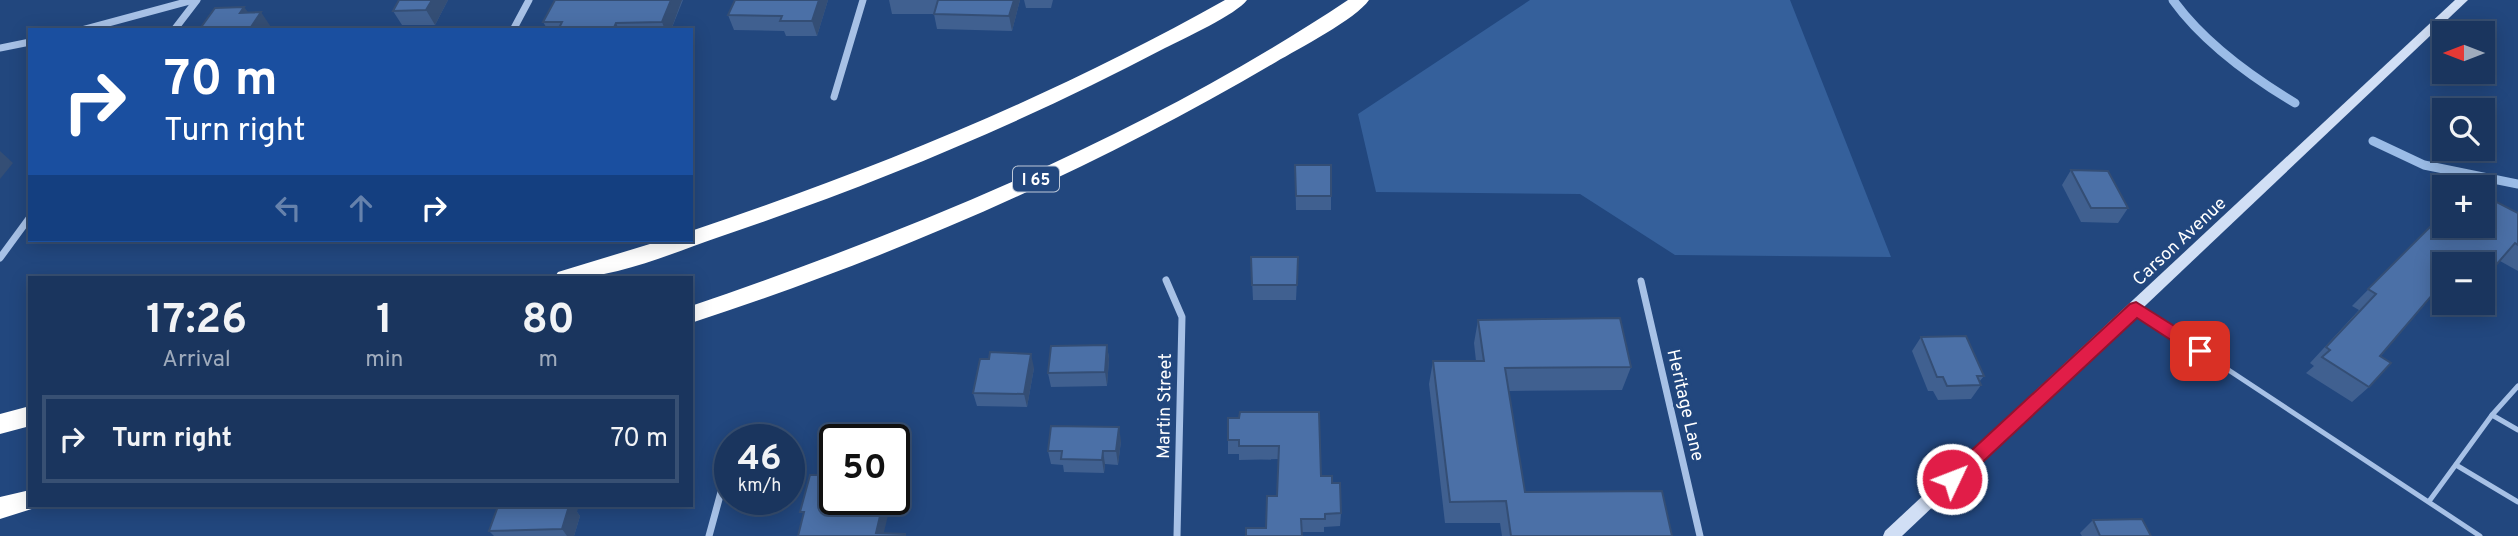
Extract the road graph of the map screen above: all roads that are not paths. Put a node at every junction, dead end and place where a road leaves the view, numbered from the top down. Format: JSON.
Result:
{"nodes":[{"id":1,"x":195,"y":0,"type":"edge"},
{"id":2,"x":529,"y":0,"type":"edge"},
{"id":3,"x":863,"y":0,"type":"edge"},
{"id":4,"x":1238,"y":0,"type":"edge"},
{"id":5,"x":1360,"y":0,"type":"edge"},
{"id":6,"x":2462,"y":0,"type":"edge"},
{"id":7,"x":90,"y":28,"type":"edge"},
{"id":8,"x":175,"y":28,"type":"edge"},
{"id":9,"x":514,"y":28,"type":"edge"},
{"id":10,"x":28,"y":42,"type":"edge"},
{"id":11,"x":0,"y":48,"type":"edge"},
{"id":12,"x":834,"y":97,"type":"dead end"},
{"id":13,"x":28,"y":220,"type":"edge"},
{"id":14,"x":693,"y":238,"type":"edge"},
{"id":15,"x":680,"y":242,"type":"edge"},
{"id":16,"x":0,"y":258,"type":"edge"},
{"id":17,"x":571,"y":276,"type":"edge"},
{"id":18,"x":1166,"y":280,"type":"dead end"},
{"id":19,"x":1641,"y":281,"type":"dead end"},
{"id":20,"x":2136,"y":309,"type":"junction"},
{"id":21,"x":693,"y":314,"type":"edge"},
{"id":22,"x":2518,"y":386,"type":"edge"},
{"id":23,"x":2492,"y":415,"type":"junction"},
{"id":24,"x":28,"y":417,"type":"edge"},
{"id":25,"x":0,"y":424,"type":"edge"},
{"id":26,"x":2518,"y":430,"type":"edge"},
{"id":27,"x":2456,"y":465,"type":"junction"},
{"id":28,"x":2430,"y":500,"type":"junction"},
{"id":29,"x":28,"y":501,"type":"edge"},
{"id":30,"x":2518,"y":502,"type":"edge"},
{"id":31,"x":0,"y":508,"type":"edge"},
{"id":32,"x":715,"y":515,"type":"edge"},
{"id":33,"x":709,"y":536,"type":"edge"},
{"id":34,"x":1177,"y":536,"type":"edge"},
{"id":35,"x":1700,"y":536,"type":"edge"},
{"id":36,"x":1891,"y":536,"type":"edge"},
{"id":37,"x":2480,"y":536,"type":"edge"}],
"edges":[{"from":1,"to":7,"type":"street"},
{"from":1,"to":8,"type":"street"},
{"from":2,"to":9,"type":"street"},
{"from":3,"to":12,"type":"street"},
{"from":4,"to":14,"type":"highway"},
{"from":5,"to":21,"type":"highway","number":"I 65"},
{"from":6,"to":20,"type":"main road","name":"Carson Avenue"},
{"from":10,"to":11,"type":"street"},
{"from":13,"to":16,"type":"street"},
{"from":15,"to":17,"type":"highway"},
{"from":18,"to":34,"type":"street","name":"Martin Street"},
{"from":19,"to":35,"type":"street","name":"Heritage Lane"},
{"from":20,"to":28,"type":"lane"},
{"from":20,"to":36,"type":"main road","name":"Carson Avenue"},
{"from":22,"to":23,"type":"lane"},
{"from":23,"to":26,"type":"lane"},
{"from":23,"to":27,"type":"lane"},
{"from":24,"to":25,"type":"highway"},
{"from":27,"to":28,"type":"lane"},
{"from":27,"to":30,"type":"lane"},
{"from":28,"to":37,"type":"lane"},
{"from":29,"to":31,"type":"highway"},
{"from":32,"to":33,"type":"street"}]}
